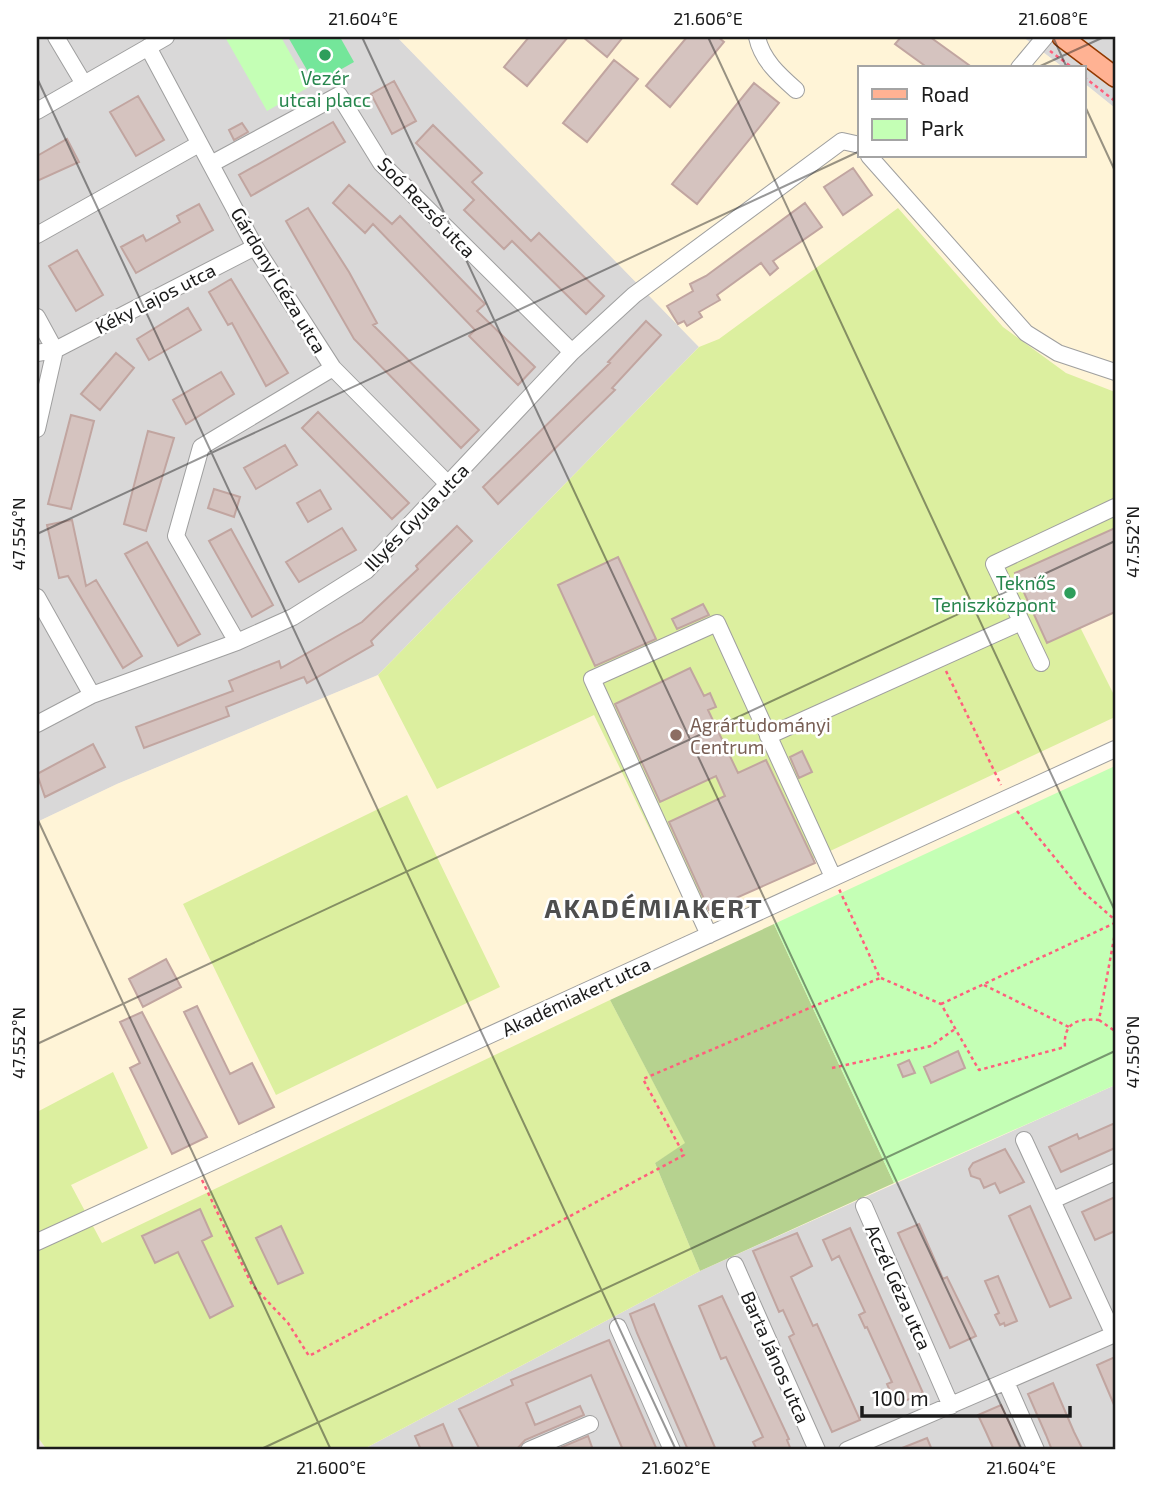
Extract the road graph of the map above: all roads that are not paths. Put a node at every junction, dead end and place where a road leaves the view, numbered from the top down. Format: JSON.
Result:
{"nodes":[{"id":1,"x":56,"y":37,"type":"edge"},
{"id":2,"x":166,"y":37,"type":"edge"},
{"id":3,"x":757,"y":37,"type":"edge"},
{"id":4,"x":1045,"y":37,"type":"edge"},
{"id":5,"x":1062,"y":37,"type":"edge"},
{"id":6,"x":148,"y":47,"type":"junction"},
{"id":7,"x":1021,"y":66,"type":"edge"},
{"id":8,"x":1115,"y":77,"type":"edge"},
{"id":9,"x":84,"y":84,"type":"junction"},
{"id":10,"x":796,"y":90,"type":"dead end"},
{"id":11,"x":37,"y":111,"type":"edge"},
{"id":12,"x":199,"y":144,"type":"junction"},
{"id":13,"x":858,"y":145,"type":"edge"},
{"id":14,"x":878,"y":159,"type":"edge"},
{"id":15,"x":211,"y":164,"type":"junction"},
{"id":16,"x":37,"y":235,"type":"edge"},
{"id":17,"x":255,"y":247,"type":"junction"},
{"id":18,"x":37,"y":317,"type":"edge"},
{"id":19,"x":55,"y":350,"type":"junction"},
{"id":20,"x":572,"y":352,"type":"junction"},
{"id":21,"x":37,"y":353,"type":"edge"},
{"id":22,"x":332,"y":368,"type":"junction"},
{"id":23,"x":1115,"y":372,"type":"edge"},
{"id":24,"x":37,"y":429,"type":"edge"},
{"id":25,"x":449,"y":485,"type":"junction"},
{"id":26,"x":1115,"y":507,"type":"edge"},
{"id":27,"x":37,"y":597,"type":"edge"},
{"id":28,"x":1021,"y":622,"type":"junction"},
{"id":29,"x":236,"y":642,"type":"junction"},
{"id":30,"x":1041,"y":663,"type":"dead end"},
{"id":31,"x":92,"y":695,"type":"junction"},
{"id":32,"x":37,"y":724,"type":"edge"},
{"id":33,"x":768,"y":736,"type":"junction"},
{"id":34,"x":1115,"y":748,"type":"edge"},
{"id":35,"x":833,"y":877,"type":"junction"},
{"id":36,"x":709,"y":935,"type":"junction"},
{"id":37,"x":1024,"y":1140,"type":"dead end"},
{"id":38,"x":1115,"y":1172,"type":"edge"},
{"id":39,"x":1053,"y":1200,"type":"junction"},
{"id":40,"x":864,"y":1206,"type":"dead end"},
{"id":41,"x":37,"y":1242,"type":"edge"},
{"id":42,"x":734,"y":1265,"type":"dead end"},
{"id":43,"x":618,"y":1327,"type":"dead end"},
{"id":44,"x":1115,"y":1335,"type":"edge"},
{"id":45,"x":1006,"y":1382,"type":"junction"},
{"id":46,"x":951,"y":1406,"type":"junction"},
{"id":47,"x":590,"y":1424,"type":"dead end"},
{"id":48,"x":884,"y":1435,"type":"junction"},
{"id":49,"x":538,"y":1449,"type":"edge"},
{"id":50,"x":671,"y":1450,"type":"edge"},
{"id":51,"x":817,"y":1450,"type":"edge"},
{"id":52,"x":847,"y":1450,"type":"edge"},
{"id":53,"x":891,"y":1450,"type":"edge"},
{"id":54,"x":1036,"y":1450,"type":"edge"}],
"edges":[{"from":1,"to":9,"type":"street"},
{"from":2,"to":6,"type":"street"},
{"from":3,"to":10,"type":"street"},
{"from":4,"to":7,"type":"street"},
{"from":5,"to":8,"type":"main road"},
{"from":6,"to":9,"type":"street"},
{"from":6,"to":12,"type":"street","name":"Gárdonyi Géza utca"},
{"from":9,"to":11,"type":"street"},
{"from":12,"to":15,"type":"street","name":"Gárdonyi Géza utca"},
{"from":12,"to":16,"type":"street"},
{"from":13,"to":20,"type":"street","name":"Illyés Gyula utca"},
{"from":14,"to":23,"type":"street"},
{"from":15,"to":17,"type":"street","name":"Gárdonyi Géza utca"},
{"from":15,"to":20,"type":"street","name":"Soó Rezső utca"},
{"from":17,"to":19,"type":"street","name":"Kéky Lajos utca"},
{"from":17,"to":22,"type":"street","name":"Gárdonyi Géza utca"},
{"from":18,"to":19,"type":"street"},
{"from":19,"to":21,"type":"street","name":"Kéky Lajos utca"},
{"from":19,"to":24,"type":"street"},
{"from":20,"to":25,"type":"street","name":"Illyés Gyula utca"},
{"from":22,"to":25,"type":"street","name":"Gárdonyi Géza utca"},
{"from":22,"to":29,"type":"street"},
{"from":25,"to":29,"type":"street","name":"Illyés Gyula utca"},
{"from":26,"to":28,"type":"street"},
{"from":27,"to":31,"type":"street"},
{"from":28,"to":30,"type":"street"},
{"from":28,"to":33,"type":"street"},
{"from":29,"to":31,"type":"street","name":"Illyés Gyula utca"},
{"from":31,"to":32,"type":"street","name":"Illyés Gyula utca"},
{"from":33,"to":35,"type":"street"},
{"from":33,"to":36,"type":"street"},
{"from":34,"to":35,"type":"street","name":"Akadémiakert utca"},
{"from":35,"to":36,"type":"street","name":"Akadémiakert utca"},
{"from":36,"to":41,"type":"street","name":"Akadémiakert utca"},
{"from":37,"to":39,"type":"street"},
{"from":38,"to":39,"type":"street"},
{"from":39,"to":44,"type":"street"},
{"from":40,"to":46,"type":"street","name":"Aczél Géza utca"},
{"from":42,"to":51,"type":"street","name":"Barta János utca"},
{"from":43,"to":50,"type":"street"},
{"from":44,"to":45,"type":"street"},
{"from":45,"to":46,"type":"street"},
{"from":45,"to":54,"type":"street"},
{"from":46,"to":48,"type":"street"},
{"from":47,"to":49,"type":"street"},
{"from":48,"to":52,"type":"street"},
{"from":48,"to":53,"type":"street"}]}
